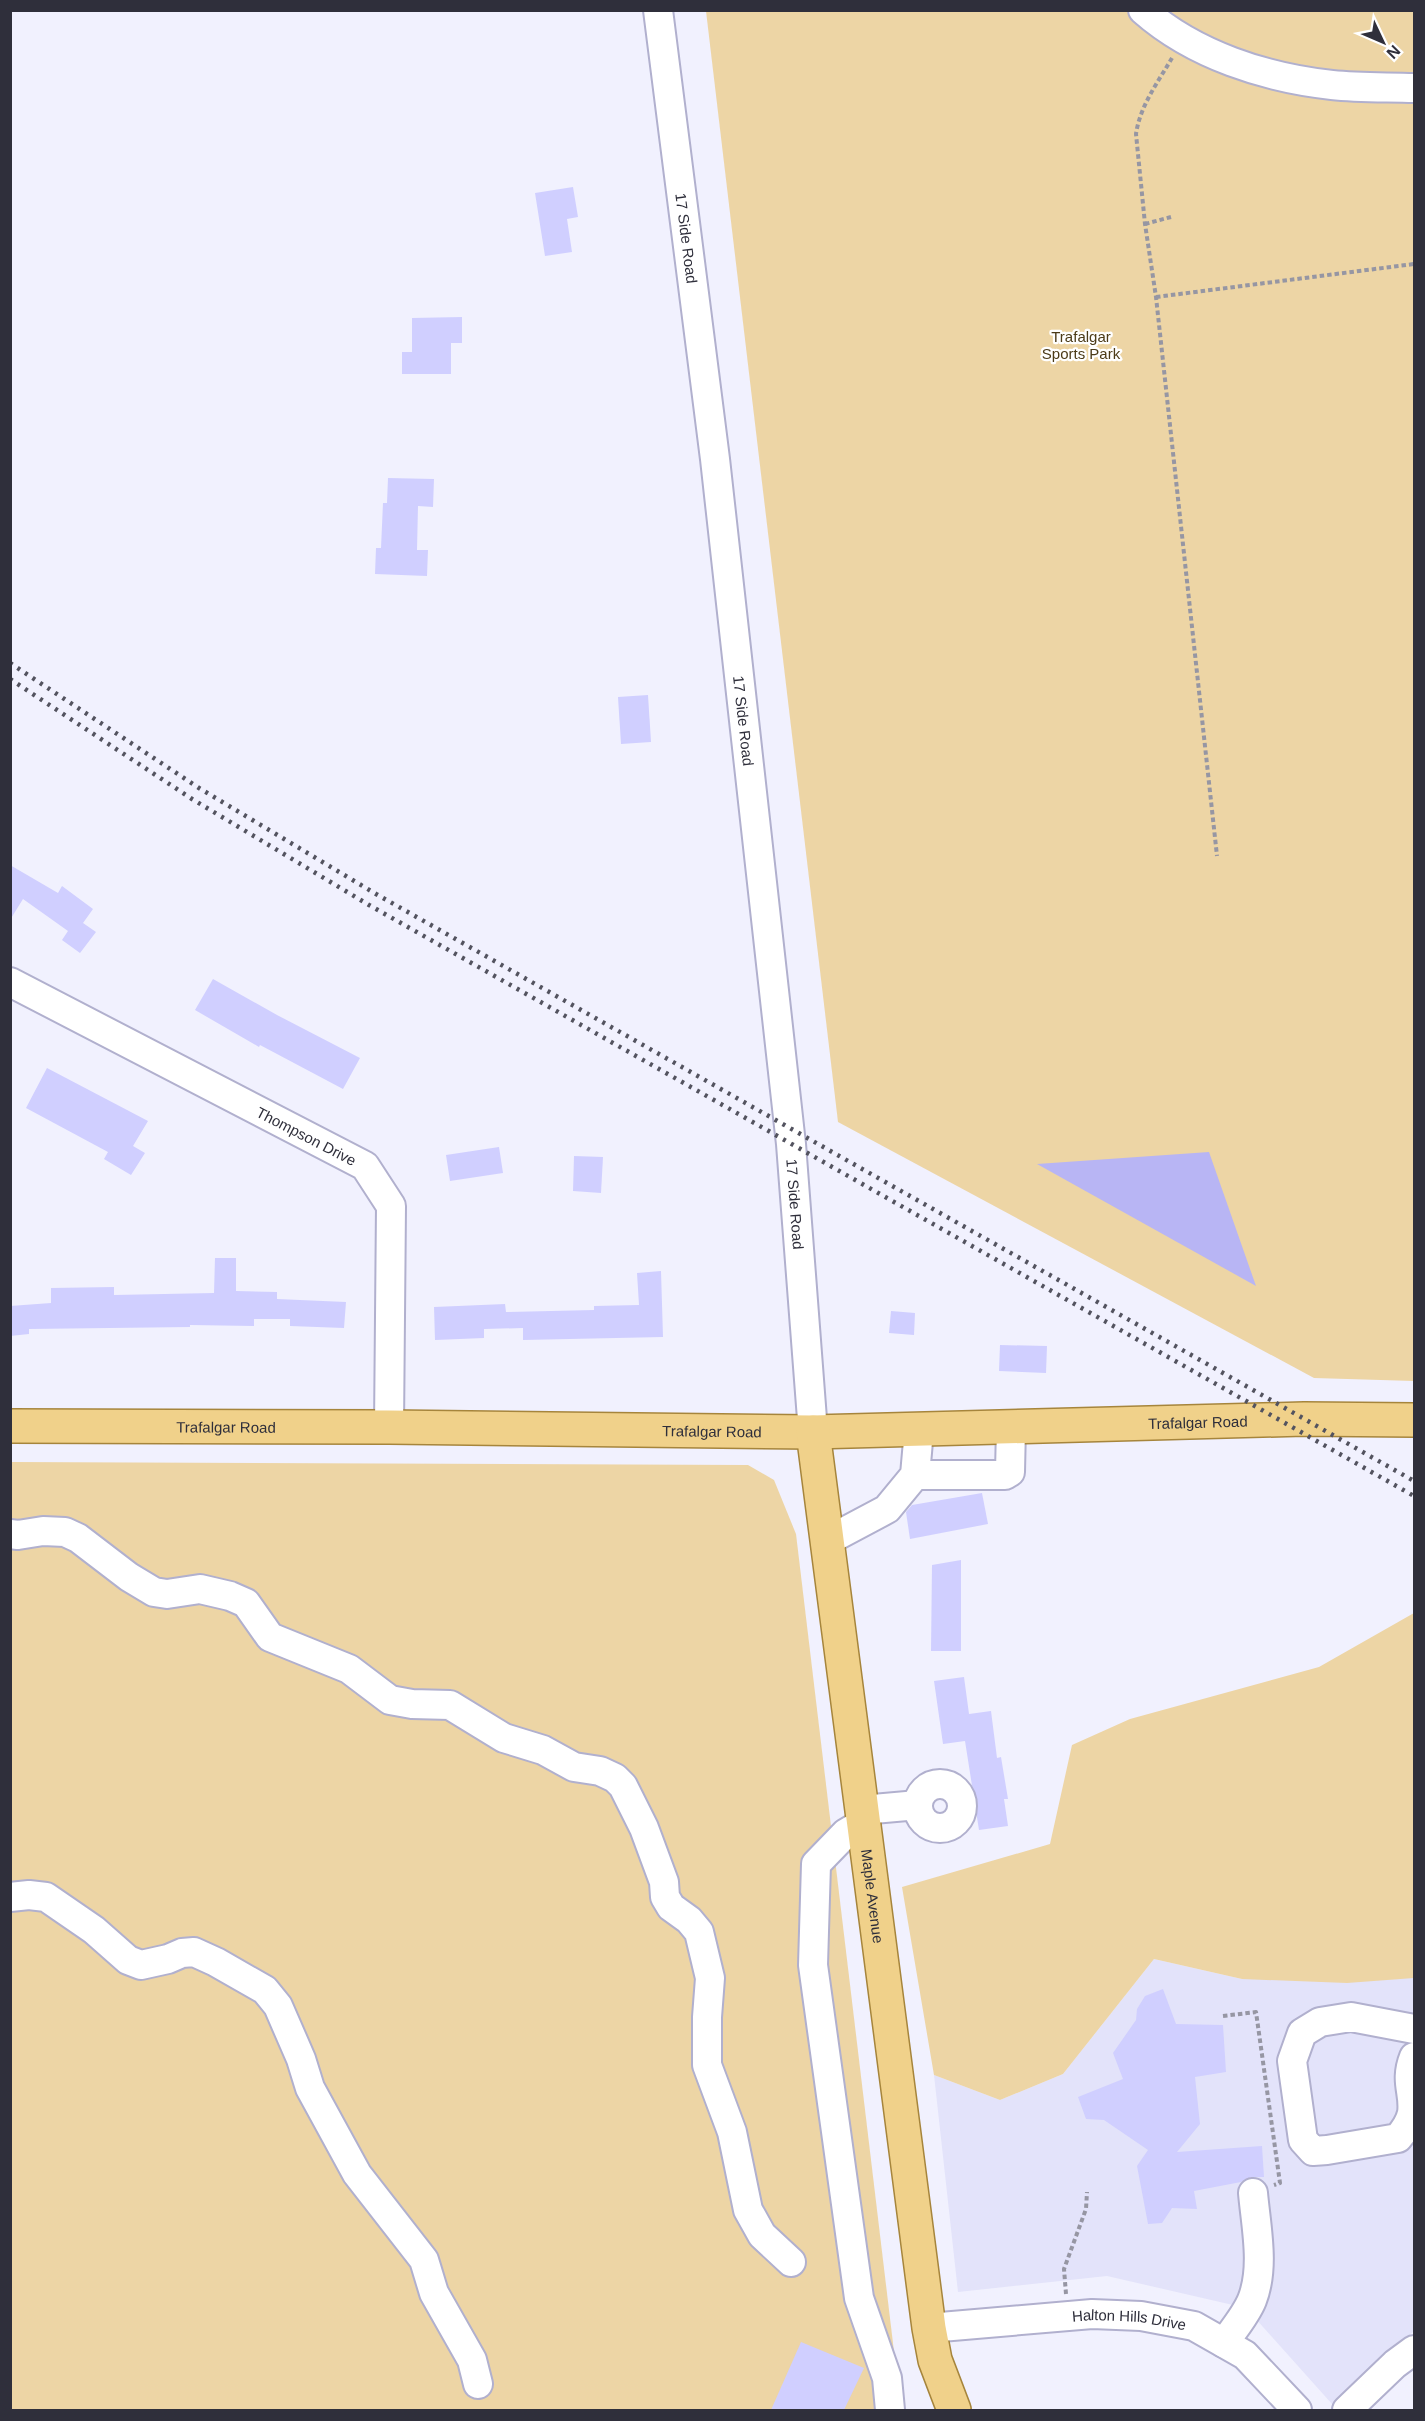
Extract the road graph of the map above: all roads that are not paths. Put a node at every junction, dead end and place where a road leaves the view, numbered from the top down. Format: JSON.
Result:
{"nodes":[{"id":1,"x":658,"y":10,"type":"edge"},
{"id":2,"x":1143,"y":10,"type":"edge"},
{"id":3,"x":1414,"y":88,"type":"edge"},
{"id":4,"x":10,"y":982,"type":"edge"},
{"id":5,"x":1414,"y":1420,"type":"edge"},
{"id":6,"x":10,"y":1426,"type":"edge"},
{"id":7,"x":389,"y":1427,"type":"junction"},
{"id":8,"x":1011,"y":1427,"type":"junction"},
{"id":9,"x":919,"y":1430,"type":"junction"},
{"id":10,"x":813,"y":1432,"type":"junction"},
{"id":11,"x":915,"y":1475,"type":"junction"},
{"id":12,"x":10,"y":1534,"type":"edge"},
{"id":13,"x":827,"y":1541,"type":"junction"},
{"id":14,"x":918,"y":1805,"type":"dead end"},
{"id":15,"x":862,"y":1816,"type":"junction"},
{"id":16,"x":10,"y":1897,"type":"edge"},
{"id":17,"x":1414,"y":2030,"type":"edge"},
{"id":18,"x":1414,"y":2057,"type":"edge"},
{"id":19,"x":1252,"y":2193,"type":"road end"},
{"id":20,"x":791,"y":2262,"type":"dead end"},
{"id":21,"x":929,"y":2328,"type":"junction"},
{"id":22,"x":1224,"y":2343,"type":"junction"},
{"id":23,"x":1414,"y":2350,"type":"edge"},
{"id":24,"x":935,"y":2360,"type":"junction"},
{"id":25,"x":478,"y":2384,"type":"dead end"},
{"id":26,"x":890,"y":2410,"type":"edge"},
{"id":27,"x":929,"y":2410,"type":"edge"},
{"id":28,"x":954,"y":2410,"type":"edge"},
{"id":29,"x":1298,"y":2410,"type":"edge"},
{"id":30,"x":1347,"y":2410,"type":"edge"}],
"edges":[{"from":1,"to":10,"type":"street","name":"17 Side Road"},
{"from":2,"to":3,"type":"street"},
{"from":4,"to":7,"type":"street","name":"Thompson Drive"},
{"from":5,"to":8,"type":"main road","name":"Trafalgar Road"},
{"from":6,"to":7,"type":"main road","name":"Trafalgar Road"},
{"from":7,"to":10,"type":"main road","name":"Trafalgar Road"},
{"from":8,"to":9,"type":"main road","name":"Trafalgar Road"},
{"from":8,"to":11,"type":"street"},
{"from":9,"to":10,"type":"main road","name":"Trafalgar Road"},
{"from":9,"to":11,"type":"street"},
{"from":10,"to":13,"type":"main road","name":"Maple Avenue"},
{"from":11,"to":13,"type":"street"},
{"from":12,"to":20,"type":"street"},
{"from":13,"to":15,"type":"main road","name":"Maple Avenue"},
{"from":14,"to":15,"type":"street"},
{"from":15,"to":21,"type":"main road","name":"Maple Avenue"},
{"from":15,"to":26,"type":"street"},
{"from":16,"to":25,"type":"street"},
{"from":17,"to":18,"type":"street"},
{"from":19,"to":22,"type":"street"},
{"from":21,"to":22,"type":"street","name":"Halton Hills Drive"},
{"from":21,"to":24,"type":"main road","name":"Maple Avenue"},
{"from":22,"to":29,"type":"street","name":"Halton Hills Drive"},
{"from":23,"to":30,"type":"street"},
{"from":24,"to":27,"type":"main road","name":"Maple Avenue"},
{"from":24,"to":28,"type":"main road","name":"Maple Avenue"}]}
